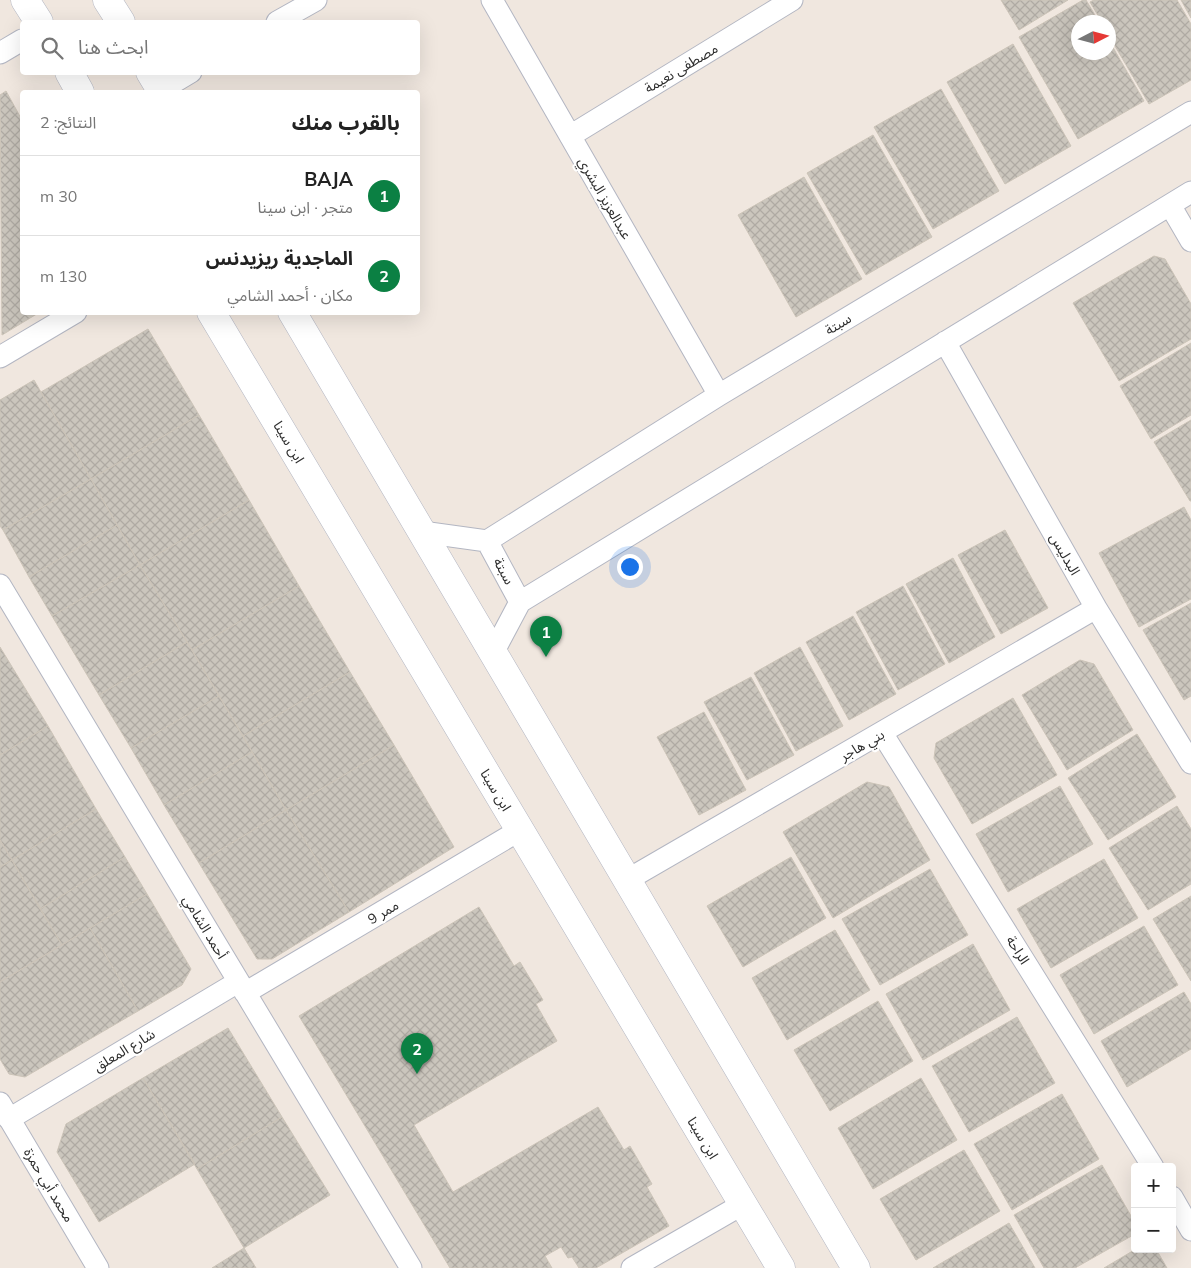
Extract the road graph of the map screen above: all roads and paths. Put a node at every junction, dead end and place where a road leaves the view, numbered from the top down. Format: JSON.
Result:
{"nodes":[{"id":1,"x":25,"y":0,"type":"edge"},
{"id":2,"x":107,"y":0,"type":"edge"},
{"id":3,"x":316,"y":0,"type":"edge"},
{"id":4,"x":492,"y":0,"type":"edge"},
{"id":5,"x":792,"y":0,"type":"edge"},
{"id":6,"x":38,"y":20,"type":"edge"},
{"id":7,"x":120,"y":20,"type":"edge"},
{"id":8,"x":281,"y":20,"type":"edge"},
{"id":9,"x":20,"y":41,"type":"edge"},
{"id":10,"x":0,"y":53,"type":"edge"},
{"id":11,"x":70,"y":75,"type":"edge"},
{"id":12,"x":183,"y":75,"type":"edge"},
{"id":13,"x":157,"y":85,"type":"edge"},
{"id":14,"x":79,"y":90,"type":"edge"},
{"id":15,"x":1191,"y":112,"type":"edge"},
{"id":16,"x":570,"y":136,"type":"junction"},
{"id":17,"x":1191,"y":192,"type":"edge"},
{"id":18,"x":1170,"y":204,"type":"junction"},
{"id":19,"x":1191,"y":241,"type":"edge"},
{"id":20,"x":71,"y":315,"type":"edge"},
{"id":21,"x":213,"y":315,"type":"edge"},
{"id":22,"x":294,"y":315,"type":"edge"},
{"id":23,"x":945,"y":342,"type":"junction"},
{"id":24,"x":0,"y":357,"type":"edge"},
{"id":25,"x":719,"y":395,"type":"junction"},
{"id":26,"x":422,"y":532,"type":"junction"},
{"id":27,"x":487,"y":540,"type":"junction"},
{"id":28,"x":0,"y":585,"type":"edge"},
{"id":29,"x":520,"y":602,"type":"junction"},
{"id":30,"x":1096,"y":608,"type":"junction"},
{"id":31,"x":493,"y":653,"type":"junction"},
{"id":32,"x":882,"y":733,"type":"junction"},
{"id":33,"x":1191,"y":763,"type":"edge"},
{"id":34,"x":520,"y":830,"type":"junction"},
{"id":35,"x":627,"y":880,"type":"junction"},
{"id":36,"x":242,"y":988,"type":"junction"},
{"id":37,"x":5,"y":1111,"type":"edge"},
{"id":38,"x":1151,"y":1163,"type":"edge"},
{"id":39,"x":1180,"y":1199,"type":"edge"},
{"id":40,"x":743,"y":1204,"type":"junction"},
{"id":41,"x":1191,"y":1230,"type":"edge"},
{"id":42,"x":98,"y":1268,"type":"edge"},
{"id":43,"x":411,"y":1268,"type":"edge"},
{"id":44,"x":632,"y":1268,"type":"edge"},
{"id":45,"x":781,"y":1268,"type":"edge"},
{"id":46,"x":856,"y":1268,"type":"edge"}],
"edges":[{"from":1,"to":6,"type":"street"},
{"from":2,"to":7,"type":"street"},
{"from":3,"to":8,"type":"street"},
{"from":4,"to":16,"type":"street","name":"عبدالعزيز البشري"},
{"from":5,"to":16,"type":"street","name":"مصطفى نعيمة"},
{"from":9,"to":10,"type":"street"},
{"from":11,"to":14,"type":"street"},
{"from":12,"to":13,"type":"street"},
{"from":15,"to":25,"type":"street","name":"سبتة"},
{"from":16,"to":25,"type":"street","name":"عبدالعزيز البشري"},
{"from":17,"to":18,"type":"street"},
{"from":18,"to":19,"type":"street"},
{"from":18,"to":23,"type":"street"},
{"from":20,"to":24,"type":"street"},
{"from":21,"to":34,"type":"street","name":"ابن سينا"},
{"from":22,"to":26,"type":"street"},
{"from":23,"to":29,"type":"street"},
{"from":23,"to":30,"type":"street","name":"البدليس"},
{"from":25,"to":27,"type":"street","name":"سبتة"},
{"from":26,"to":27,"type":"street"},
{"from":26,"to":31,"type":"street"},
{"from":27,"to":29,"type":"street","name":"سبتة"},
{"from":28,"to":36,"type":"street","name":"أحمد الشامي"},
{"from":29,"to":31,"type":"street"},
{"from":30,"to":32,"type":"street","name":"بني هاجر"},
{"from":30,"to":33,"type":"street","name":"البدليس"},
{"from":31,"to":35,"type":"street"},
{"from":32,"to":35,"type":"street","name":"بني هاجر"},
{"from":32,"to":38,"type":"street","name":"الراحة"},
{"from":34,"to":36,"type":"street","name":"ممر 9"},
{"from":34,"to":40,"type":"street","name":"ابن سينا"},
{"from":35,"to":46,"type":"street"},
{"from":36,"to":37,"type":"street","name":"شارع المعلق"},
{"from":36,"to":43,"type":"street","name":"أحمد الشامي"},
{"from":37,"to":42,"type":"street","name":"محمد أبي حمزة"},
{"from":39,"to":41,"type":"street"},
{"from":40,"to":44,"type":"street"},
{"from":40,"to":45,"type":"street","name":"ابن سينا"}]}
